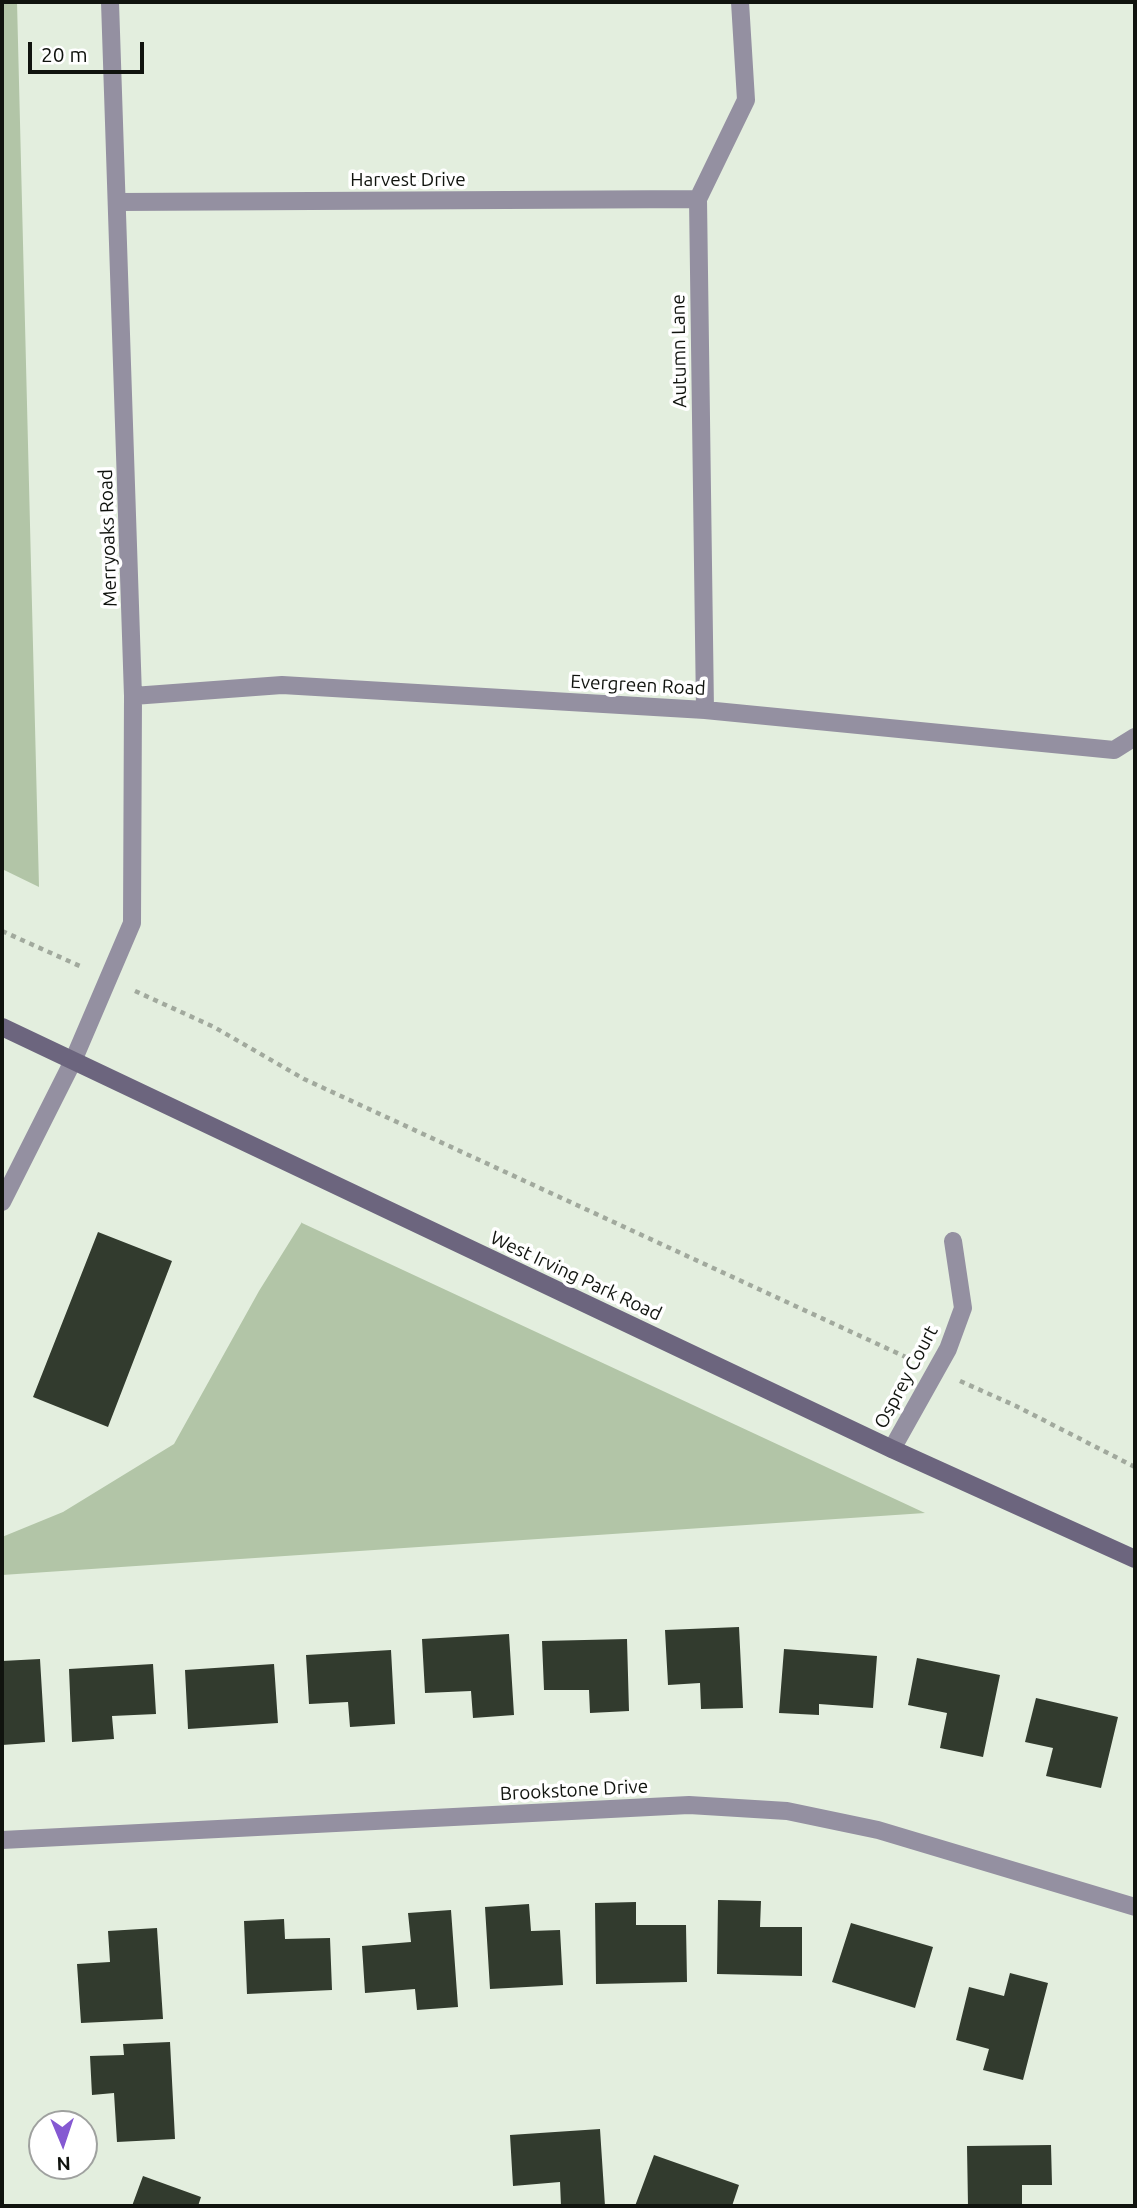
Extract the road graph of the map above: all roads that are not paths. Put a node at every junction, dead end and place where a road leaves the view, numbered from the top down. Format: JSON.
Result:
{"nodes":[{"id":1,"x":110,"y":2,"type":"edge"},
{"id":2,"x":740,"y":2,"type":"edge"},
{"id":3,"x":698,"y":200,"type":"junction"},
{"id":4,"x":119,"y":202,"type":"junction"},
{"id":5,"x":134,"y":696,"type":"junction"},
{"id":6,"x":705,"y":710,"type":"junction"},
{"id":7,"x":1135,"y":737,"type":"edge"},
{"id":8,"x":2,"y":1027,"type":"edge"},
{"id":9,"x":73,"y":1060,"type":"junction"},
{"id":10,"x":2,"y":1202,"type":"edge"},
{"id":11,"x":953,"y":1241,"type":"dead end"},
{"id":12,"x":892,"y":1449,"type":"junction"},
{"id":13,"x":1135,"y":1559,"type":"edge"},
{"id":14,"x":2,"y":1840,"type":"edge"},
{"id":15,"x":1135,"y":1907,"type":"edge"}],
"edges":[{"from":1,"to":4,"type":"street","name":"Merryoaks Road"},
{"from":2,"to":3,"type":"street","name":"Autumn Lane"},
{"from":3,"to":4,"type":"street","name":"Harvest Drive"},
{"from":3,"to":6,"type":"street","name":"Autumn Lane"},
{"from":4,"to":5,"type":"street","name":"Merryoaks Road"},
{"from":5,"to":6,"type":"street","name":"Evergreen Road"},
{"from":5,"to":9,"type":"street","name":"Merryoaks Road"},
{"from":6,"to":7,"type":"street","name":"Evergreen Road"},
{"from":8,"to":9,"type":"main road","name":"West Irving Park Road"},
{"from":9,"to":10,"type":"street","name":"Merryoaks Road"},
{"from":9,"to":12,"type":"main road","name":"West Irving Park Road"},
{"from":11,"to":12,"type":"street","name":"Osprey Court"},
{"from":12,"to":13,"type":"main road","name":"West Irving Park Road"},
{"from":14,"to":15,"type":"street","name":"Brookstone Drive"}]}
